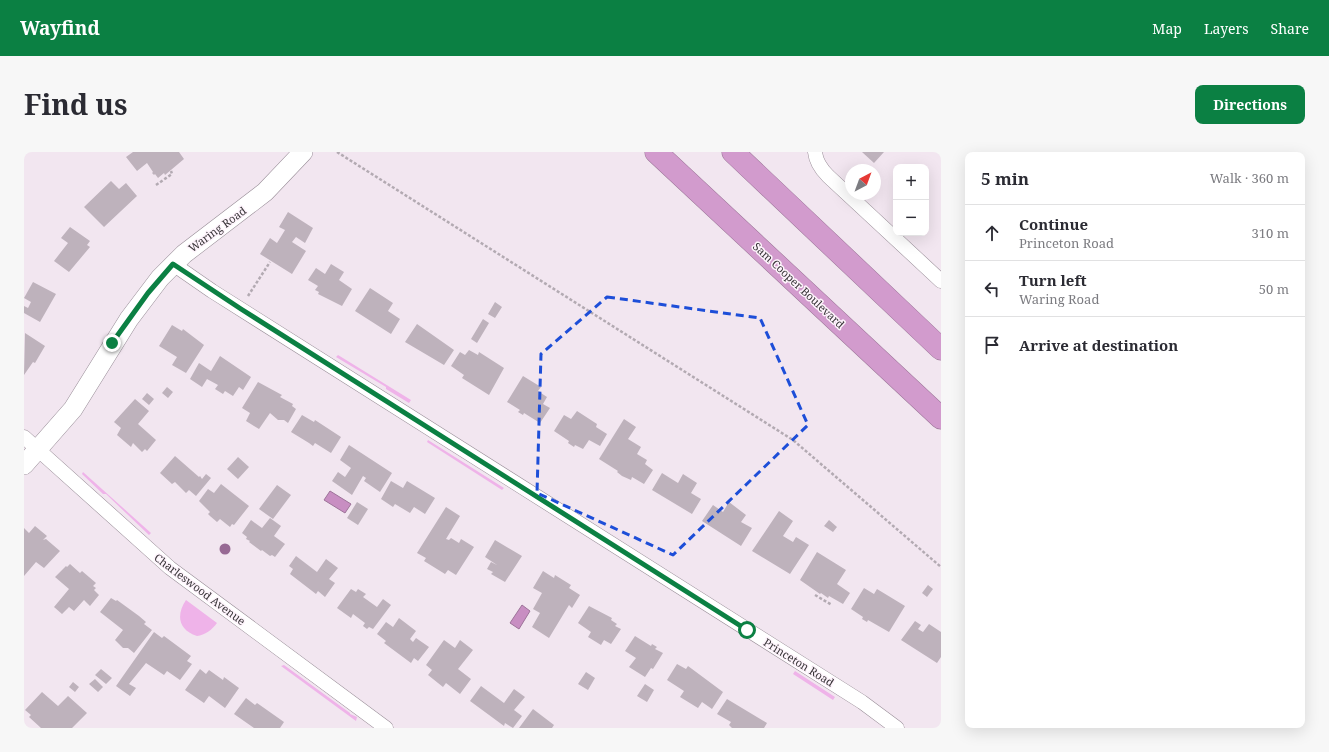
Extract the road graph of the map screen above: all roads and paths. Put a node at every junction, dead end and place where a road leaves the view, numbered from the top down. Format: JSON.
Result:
{"nodes":[{"id":1,"x":303,"y":152,"type":"edge"},
{"id":2,"x":337,"y":152,"type":"edge"},
{"id":3,"x":656,"y":152,"type":"edge"},
{"id":4,"x":733,"y":152,"type":"edge"},
{"id":5,"x":815,"y":152,"type":"edge"},
{"id":6,"x":171,"y":171,"type":"dead end"},
{"id":7,"x":156,"y":185,"type":"dead end"},
{"id":8,"x":270,"y":262,"type":"dead end"},
{"id":9,"x":173,"y":264,"type":"junction"},
{"id":10,"x":941,"y":281,"type":"edge"},
{"id":11,"x":248,"y":296,"type":"dead end"},
{"id":12,"x":941,"y":349,"type":"edge"},
{"id":13,"x":941,"y":418,"type":"edge"},
{"id":14,"x":24,"y":437,"type":"edge"},
{"id":15,"x":38,"y":450,"type":"junction"},
{"id":16,"x":24,"y":465,"type":"edge"},
{"id":17,"x":941,"y":567,"type":"edge"},
{"id":18,"x":816,"y":595,"type":"dead end"},
{"id":19,"x":832,"y":605,"type":"dead end"},
{"id":20,"x":386,"y":728,"type":"edge"},
{"id":21,"x":897,"y":728,"type":"edge"}],
"edges":[{"from":1,"to":9,"type":"main road","name":"Waring Road"},
{"from":2,"to":17,"type":"path"},
{"from":3,"to":13,"type":"highway","name":"Sam Cooper Boulevard"},
{"from":4,"to":12,"type":"highway"},
{"from":5,"to":10,"type":"street"},
{"from":6,"to":7,"type":"path"},
{"from":8,"to":11,"type":"path"},
{"from":9,"to":15,"type":"main road","name":"Waring Road"},
{"from":9,"to":21,"type":"street","name":"Princeton Road"},
{"from":14,"to":15,"type":"street","name":"Charleswood Avenue"},
{"from":15,"to":16,"type":"main road","name":"Waring Road"},
{"from":15,"to":20,"type":"street","name":"Charleswood Avenue"},
{"from":18,"to":19,"type":"path"}]}
